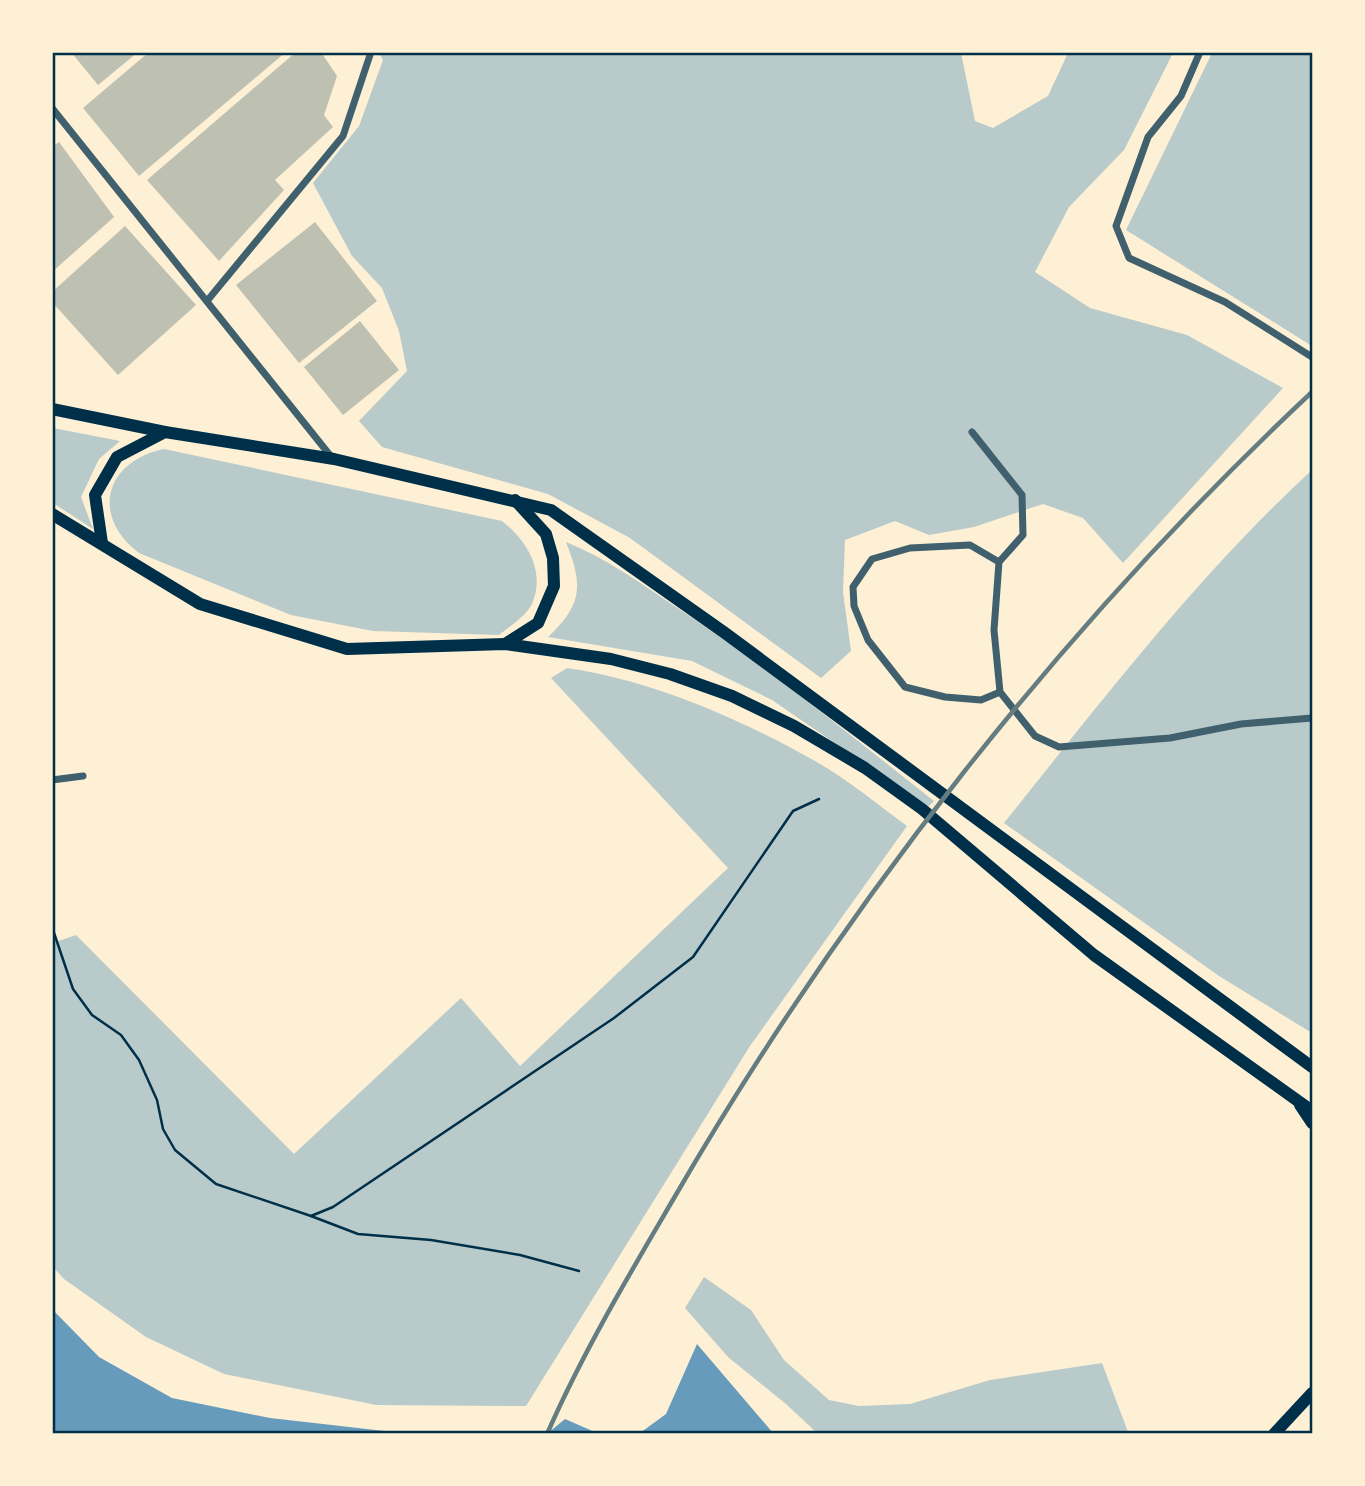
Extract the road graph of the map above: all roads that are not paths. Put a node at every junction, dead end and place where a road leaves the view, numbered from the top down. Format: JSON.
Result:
{"nodes":[{"id":1,"x":371,"y":52,"type":"edge"},
{"id":2,"x":1200,"y":52,"type":"edge"},
{"id":3,"x":52,"y":108,"type":"edge"},
{"id":4,"x":207,"y":301,"type":"junction"},
{"id":5,"x":1312,"y":357,"type":"edge"},
{"id":6,"x":52,"y":409,"type":"edge"},
{"id":7,"x":165,"y":432,"type":"junction"},
{"id":8,"x":972,"y":432,"type":"dead end"},
{"id":9,"x":334,"y":459,"type":"junction"},
{"id":10,"x":515,"y":500,"type":"junction"},
{"id":11,"x":52,"y":514,"type":"edge"},
{"id":12,"x":102,"y":543,"type":"junction"},
{"id":13,"x":999,"y":562,"type":"junction"},
{"id":14,"x":505,"y":644,"type":"junction"},
{"id":15,"x":1000,"y":692,"type":"junction"},
{"id":16,"x":1312,"y":718,"type":"edge"},
{"id":17,"x":83,"y":776,"type":"dead end"},
{"id":18,"x":52,"y":780,"type":"edge"},
{"id":19,"x":1282,"y":1045,"type":"junction"},
{"id":20,"x":1312,"y":1060,"type":"edge"},
{"id":21,"x":1312,"y":1067,"type":"edge"},
{"id":22,"x":1294,"y":1096,"type":"junction"},
{"id":23,"x":1312,"y":1111,"type":"edge"},
{"id":24,"x":1312,"y":1123,"type":"edge"},
{"id":25,"x":1312,"y":1393,"type":"edge"},
{"id":26,"x":1274,"y":1433,"type":"edge"}],
"edges":[{"from":1,"to":4,"type":"street"},
{"from":2,"to":5,"type":"street"},
{"from":3,"to":4,"type":"street"},
{"from":4,"to":9,"type":"street"},
{"from":6,"to":7,"type":"main road"},
{"from":7,"to":9,"type":"main road"},
{"from":7,"to":12,"type":"main road"},
{"from":8,"to":13,"type":"street"},
{"from":9,"to":10,"type":"main road"},
{"from":10,"to":14,"type":"main road"},
{"from":10,"to":19,"type":"main road"},
{"from":11,"to":12,"type":"main road"},
{"from":12,"to":14,"type":"main road"},
{"from":13,"to":15,"type":"street"},
{"from":13,"to":15,"type":"street"},
{"from":14,"to":22,"type":"main road"},
{"from":15,"to":16,"type":"street"},
{"from":17,"to":18,"type":"street"},
{"from":19,"to":20,"type":"main road"},
{"from":19,"to":21,"type":"main road"},
{"from":22,"to":23,"type":"main road"},
{"from":22,"to":24,"type":"main road"},
{"from":25,"to":26,"type":"main road"}]}
